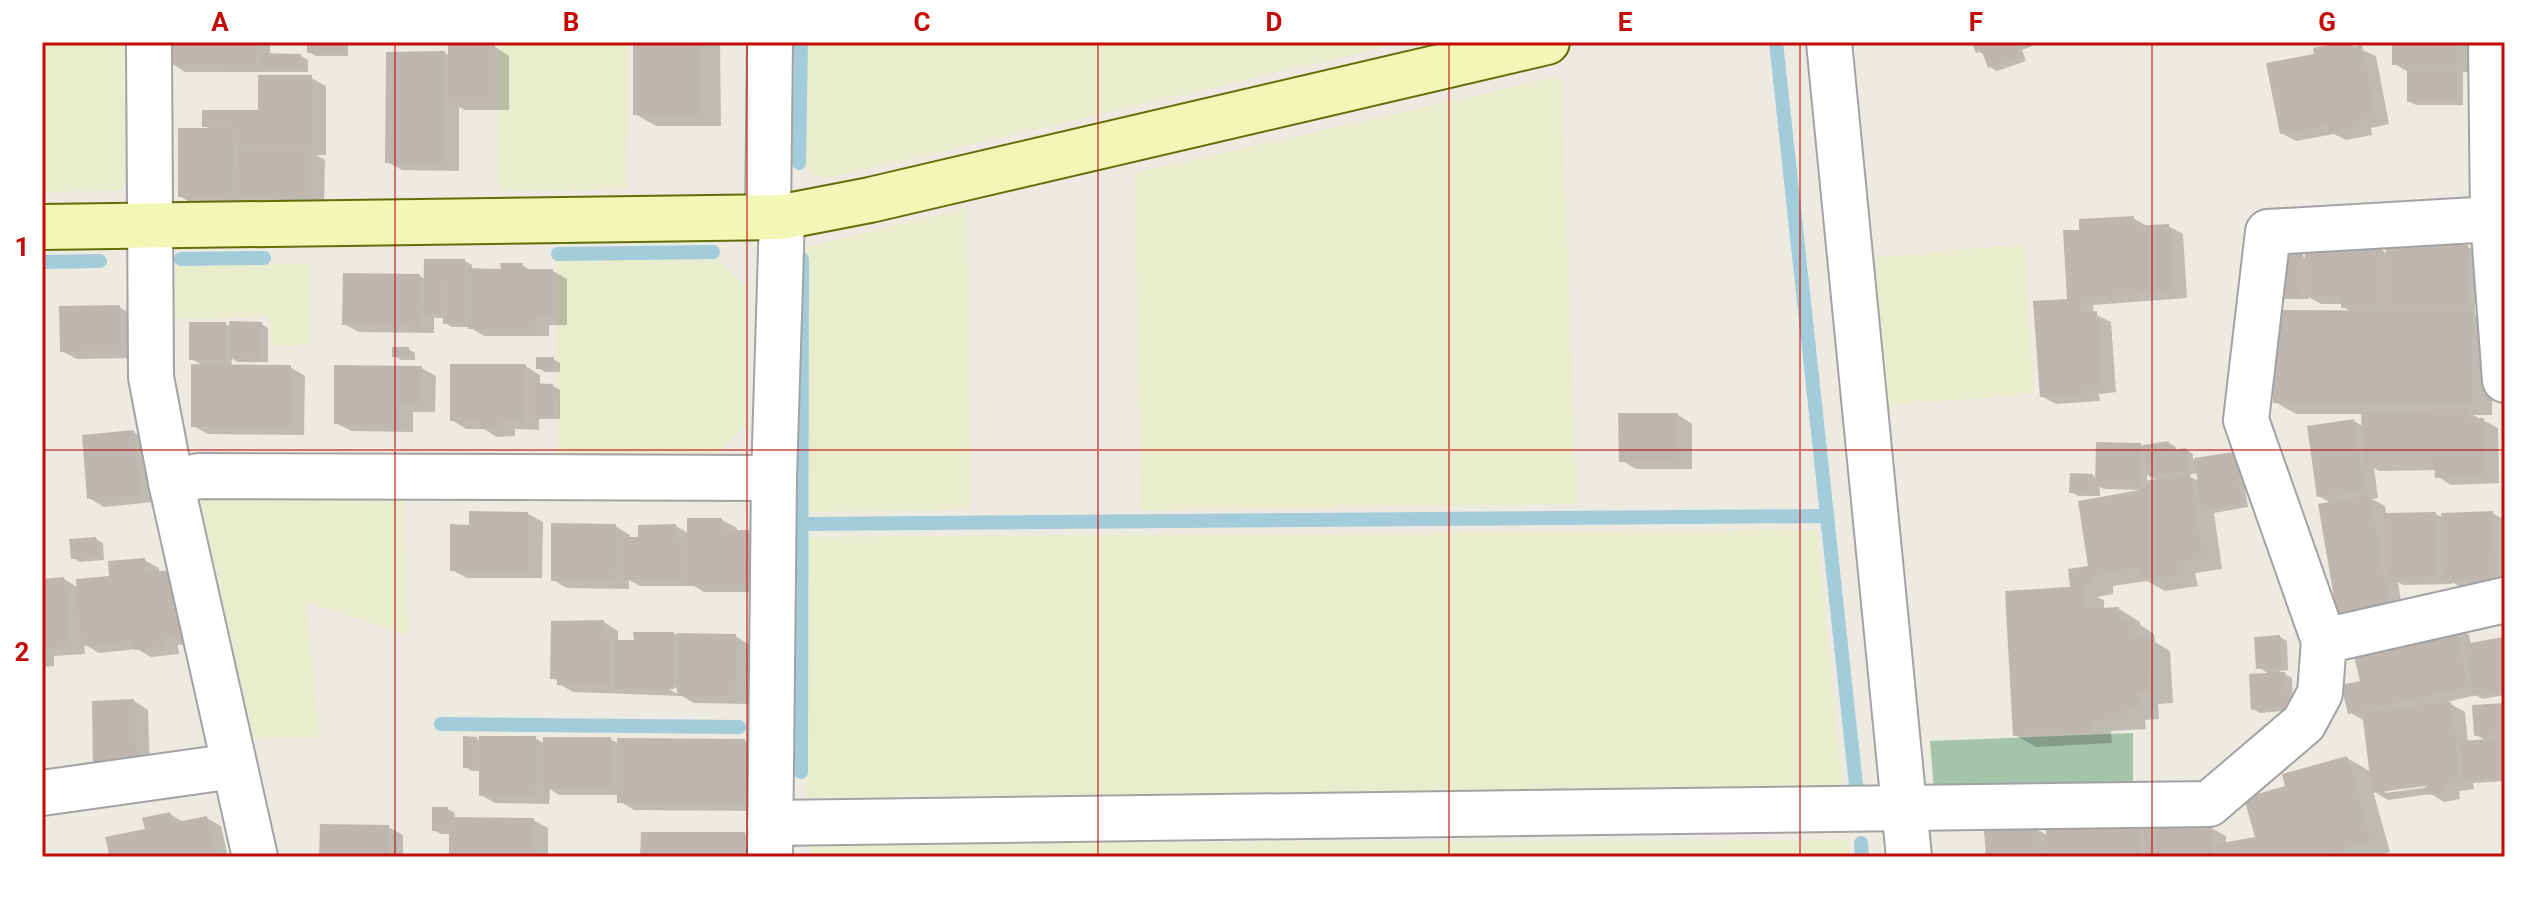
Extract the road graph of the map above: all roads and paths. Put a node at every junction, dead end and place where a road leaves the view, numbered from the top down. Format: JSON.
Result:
{"nodes":[{"id":1,"x":149,"y":42,"type":"edge"},
{"id":2,"x":770,"y":42,"type":"edge"},
{"id":3,"x":1547,"y":42,"type":"edge"},
{"id":4,"x":1829,"y":42,"type":"edge"},
{"id":5,"x":2491,"y":42,"type":"edge"},
{"id":6,"x":775,"y":218,"type":"junction"},
{"id":7,"x":2493,"y":219,"type":"junction"},
{"id":8,"x":152,"y":225,"type":"junction"},
{"id":9,"x":42,"y":227,"type":"edge"},
{"id":10,"x":2505,"y":380,"type":"edge"},
{"id":11,"x":774,"y":478,"type":"junction"},
{"id":12,"x":171,"y":482,"type":"junction"},
{"id":13,"x":2505,"y":600,"type":"edge"},
{"id":14,"x":2324,"y":641,"type":"junction"},
{"id":15,"x":234,"y":766,"type":"junction"},
{"id":16,"x":42,"y":793,"type":"edge"},
{"id":17,"x":1904,"y":808,"type":"junction"},
{"id":18,"x":770,"y":840,"type":"edge"},
{"id":19,"x":255,"y":857,"type":"edge"},
{"id":20,"x":1909,"y":857,"type":"edge"}],
"edges":[{"from":1,"to":8,"type":"street"},
{"from":2,"to":6,"type":"street"},
{"from":3,"to":6,"type":"street"},
{"from":4,"to":17,"type":"street"},
{"from":5,"to":7,"type":"street"},
{"from":6,"to":8,"type":"street"},
{"from":6,"to":11,"type":"street"},
{"from":7,"to":10,"type":"street"},
{"from":7,"to":14,"type":"street"},
{"from":8,"to":9,"type":"street"},
{"from":8,"to":12,"type":"street"},
{"from":11,"to":12,"type":"street"},
{"from":11,"to":18,"type":"street"},
{"from":12,"to":15,"type":"street"},
{"from":13,"to":14,"type":"street"},
{"from":14,"to":17,"type":"street"},
{"from":15,"to":16,"type":"street"},
{"from":15,"to":19,"type":"street"},
{"from":17,"to":18,"type":"street"},
{"from":17,"to":20,"type":"street"}]}
